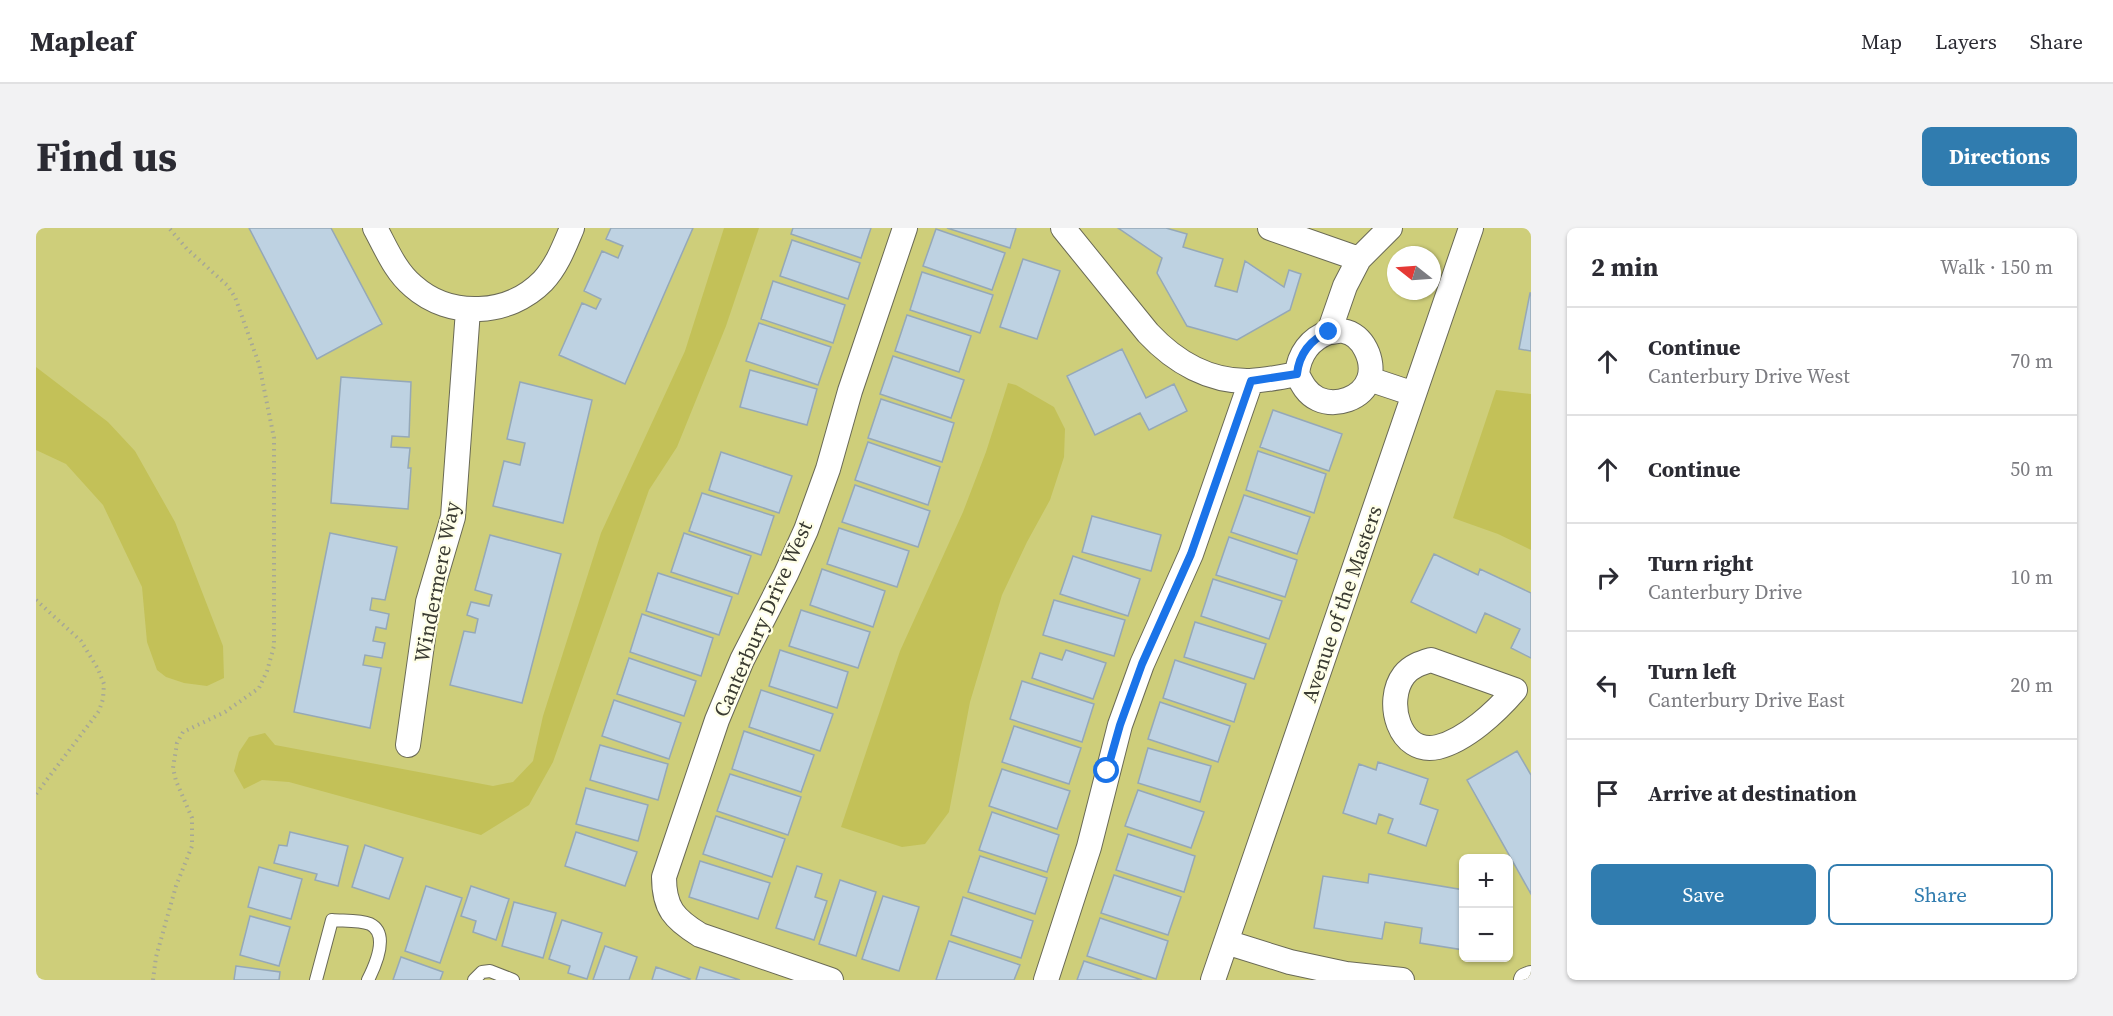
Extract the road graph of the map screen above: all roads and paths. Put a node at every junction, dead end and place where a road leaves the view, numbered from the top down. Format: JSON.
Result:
{"nodes":[{"id":1,"x":168,"y":228,"type":"edge"},
{"id":2,"x":375,"y":228,"type":"edge"},
{"id":3,"x":572,"y":228,"type":"edge"},
{"id":4,"x":905,"y":228,"type":"edge"},
{"id":5,"x":1063,"y":228,"type":"edge"},
{"id":6,"x":1270,"y":228,"type":"edge"},
{"id":7,"x":1390,"y":228,"type":"edge"},
{"id":8,"x":1471,"y":228,"type":"edge"},
{"id":9,"x":1359,"y":260,"type":"junction"},
{"id":10,"x":468,"y":310,"type":"junction"},
{"id":11,"x":1329,"y":332,"type":"junction"},
{"id":12,"x":1297,"y":374,"type":"junction"},
{"id":13,"x":1369,"y":379,"type":"junction"},
{"id":14,"x":1251,"y":381,"type":"junction"},
{"id":15,"x":1414,"y":394,"type":"junction"},
{"id":16,"x":36,"y":600,"type":"edge"},
{"id":17,"x":1523,"y":697,"type":"edge"},
{"id":18,"x":408,"y":745,"type":"dead end"},
{"id":19,"x":36,"y":794,"type":"edge"},
{"id":20,"x":1226,"y":942,"type":"junction"},
{"id":21,"x":1531,"y":978,"type":"edge"},
{"id":22,"x":153,"y":980,"type":"edge"},
{"id":23,"x":316,"y":980,"type":"edge"},
{"id":24,"x":368,"y":980,"type":"edge"},
{"id":25,"x":474,"y":980,"type":"edge"},
{"id":26,"x":513,"y":980,"type":"edge"},
{"id":27,"x":831,"y":980,"type":"edge"},
{"id":28,"x":1046,"y":980,"type":"edge"},
{"id":29,"x":1213,"y":980,"type":"edge"},
{"id":30,"x":1402,"y":980,"type":"edge"},
{"id":31,"x":1526,"y":980,"type":"edge"}],
"edges":[{"from":1,"to":22,"type":"path"},
{"from":2,"to":10,"type":"street"},
{"from":3,"to":10,"type":"street"},
{"from":4,"to":27,"type":"street","name":"Canterbury Drive West"},
{"from":5,"to":14,"type":"street"},
{"from":6,"to":9,"type":"street"},
{"from":7,"to":9,"type":"street"},
{"from":8,"to":15,"type":"street","name":"Avenue of the Masters"},
{"from":9,"to":11,"type":"street"},
{"from":10,"to":18,"type":"street","name":"Windermere Way"},
{"from":11,"to":12,"type":"street"},
{"from":11,"to":13,"type":"street"},
{"from":12,"to":13,"type":"street"},
{"from":12,"to":14,"type":"street"},
{"from":13,"to":15,"type":"street"},
{"from":14,"to":28,"type":"street"},
{"from":15,"to":20,"type":"street","name":"Avenue of the Masters"},
{"from":16,"to":19,"type":"path"},
{"from":17,"to":17,"type":"street"},
{"from":20,"to":29,"type":"street","name":"Avenue of the Masters"},
{"from":20,"to":30,"type":"street"},
{"from":21,"to":31,"type":"street"},
{"from":23,"to":24,"type":"lane"},
{"from":25,"to":26,"type":"lane"}]}
